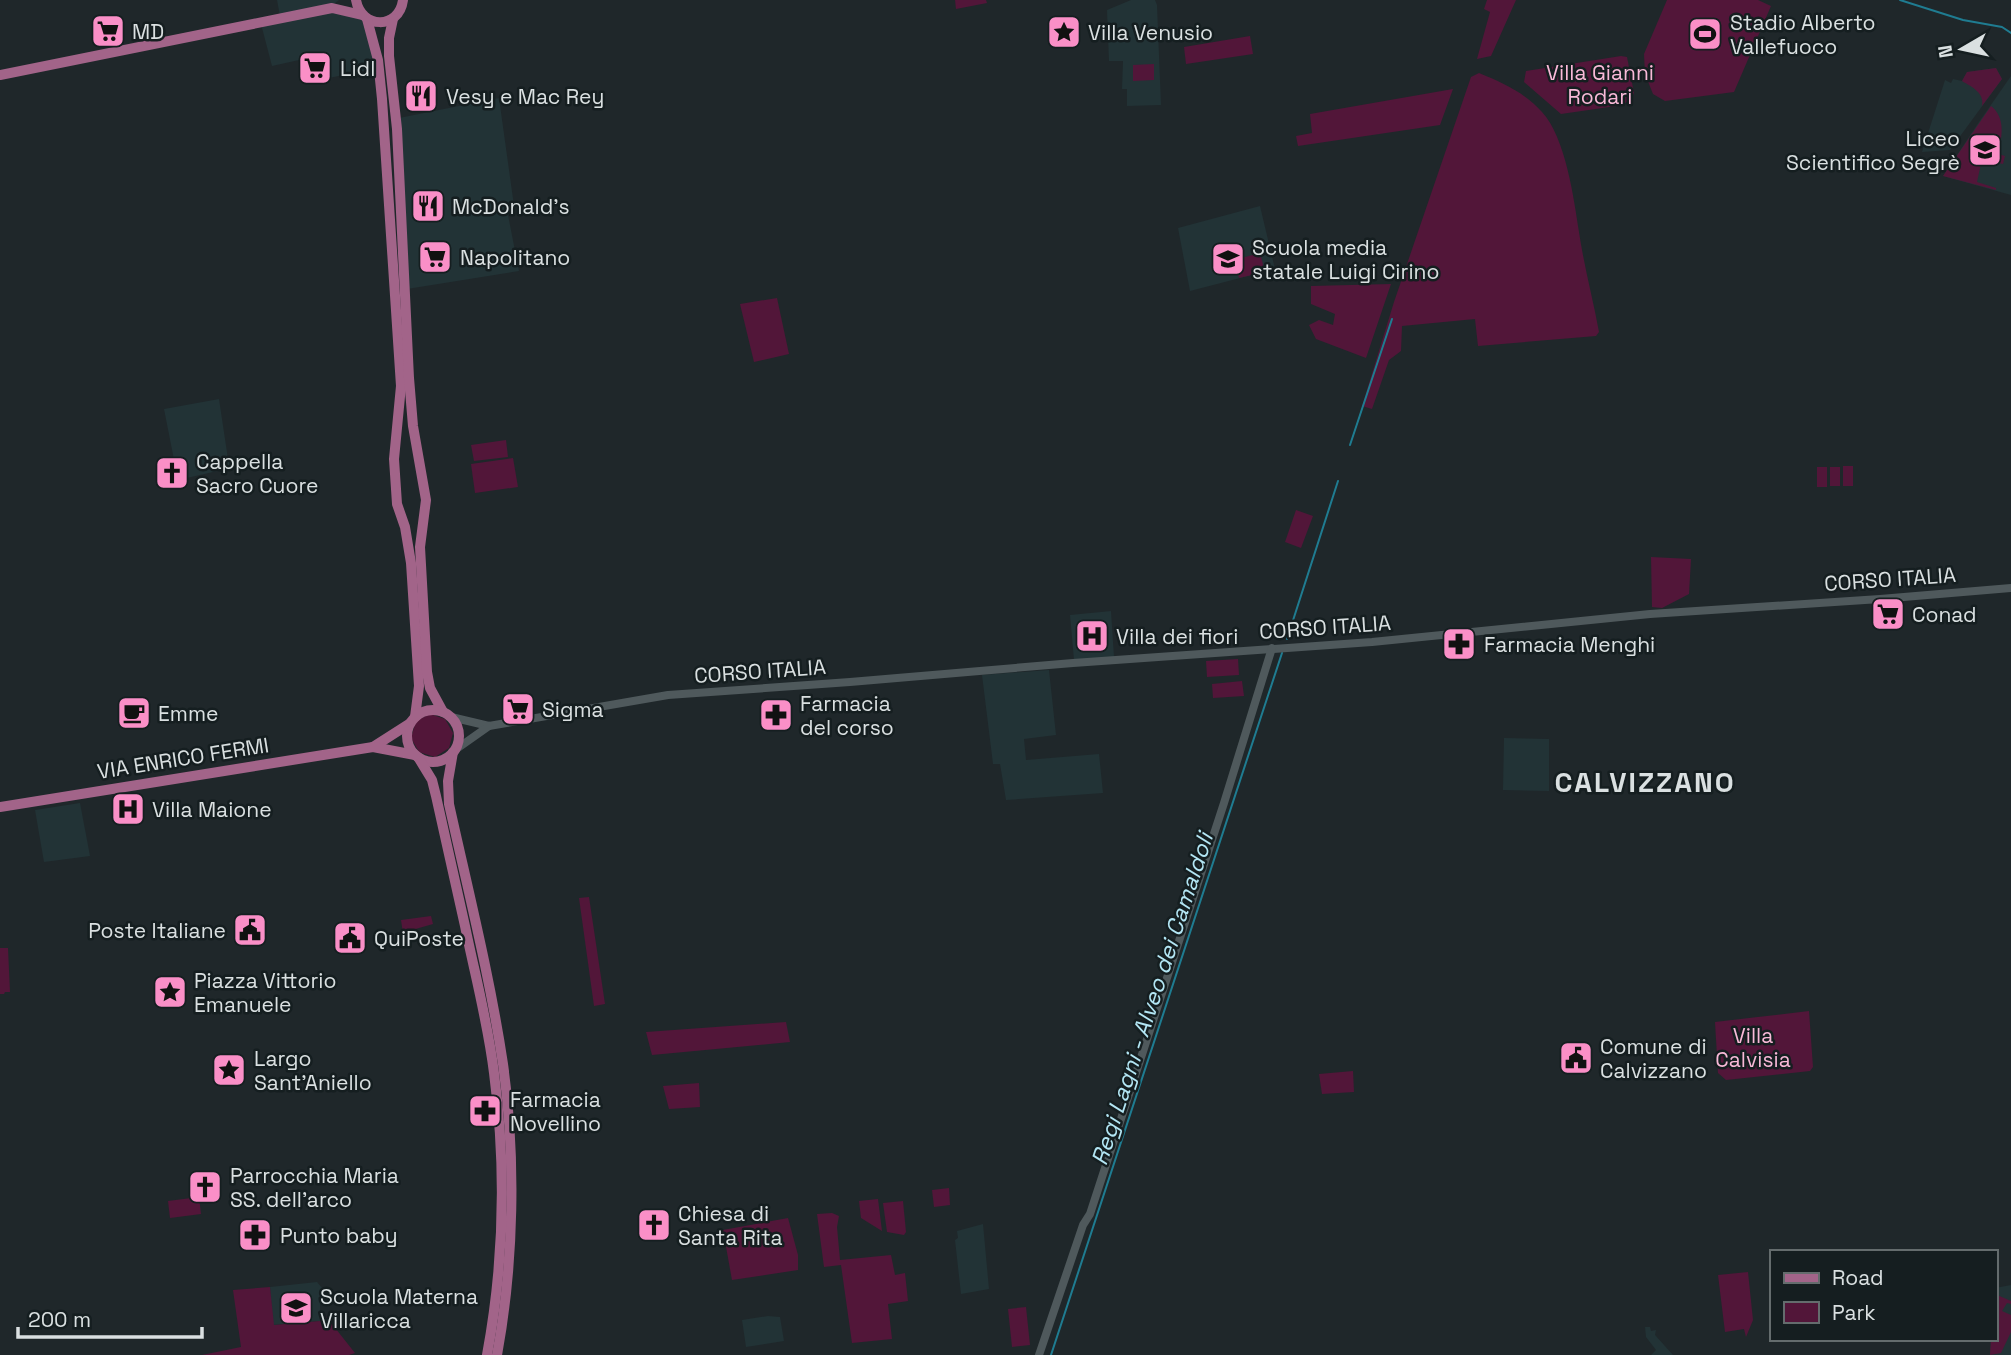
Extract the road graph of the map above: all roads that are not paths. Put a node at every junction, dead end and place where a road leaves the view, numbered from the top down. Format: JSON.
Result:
{"nodes":[{"id":1,"x":343,"y":0,"type":"edge"},
{"id":2,"x":356,"y":0,"type":"edge"},
{"id":3,"x":411,"y":0,"type":"edge"},
{"id":4,"x":402,"y":4,"type":"edge"},
{"id":5,"x":332,"y":8,"type":"junction"},
{"id":6,"x":365,"y":17,"type":"junction"},
{"id":7,"x":393,"y":19,"type":"junction"},
{"id":8,"x":0,"y":75,"type":"edge"},
{"id":9,"x":395,"y":441,"type":"junction"},
{"id":10,"x":416,"y":443,"type":"junction"},
{"id":11,"x":423,"y":510,"type":"junction"},
{"id":12,"x":400,"y":511,"type":"junction"},
{"id":13,"x":2011,"y":588,"type":"edge"},
{"id":14,"x":1272,"y":648,"type":"junction"},
{"id":15,"x":447,"y":714,"type":"junction"},
{"id":16,"x":412,"y":721,"type":"junction"},
{"id":17,"x":489,"y":726,"type":"junction"},
{"id":18,"x":373,"y":747,"type":"junction"},
{"id":19,"x":454,"y":751,"type":"junction"},
{"id":20,"x":416,"y":756,"type":"junction"},
{"id":21,"x":0,"y":807,"type":"edge"},
{"id":22,"x":487,"y":1355,"type":"edge"},
{"id":23,"x":497,"y":1355,"type":"edge"},
{"id":24,"x":1039,"y":1355,"type":"edge"}],
"edges":[{"from":1,"to":5,"type":"main road"},
{"from":2,"to":6,"type":"main road"},
{"from":3,"to":4,"type":"street"},
{"from":4,"to":7,"type":"main road"},
{"from":5,"to":6,"type":"main road"},
{"from":5,"to":8,"type":"main road"},
{"from":6,"to":7,"type":"main road"},
{"from":6,"to":9,"type":"main road"},
{"from":7,"to":10,"type":"main road"},
{"from":9,"to":10,"type":"main road"},
{"from":9,"to":12,"type":"main road"},
{"from":10,"to":11,"type":"main road"},
{"from":11,"to":12,"type":"main road"},
{"from":11,"to":15,"type":"main road"},
{"from":12,"to":16,"type":"main road"},
{"from":13,"to":14,"type":"street","name":"CORSO ITALIA"},
{"from":14,"to":17,"type":"street","name":"CORSO ITALIA"},
{"from":14,"to":24,"type":"street"},
{"from":15,"to":16,"type":"main road"},
{"from":15,"to":17,"type":"street"},
{"from":15,"to":19,"type":"main road"},
{"from":16,"to":18,"type":"main road","name":"VIA ENRICO FERMI"},
{"from":16,"to":20,"type":"main road"},
{"from":17,"to":19,"type":"street"},
{"from":18,"to":20,"type":"main road","name":"VIA ENRICO FERMI"},
{"from":18,"to":21,"type":"main road","name":"VIA ENRICO FERMI"},
{"from":19,"to":20,"type":"main road"},
{"from":19,"to":23,"type":"main road"},
{"from":20,"to":22,"type":"main road"}]}
